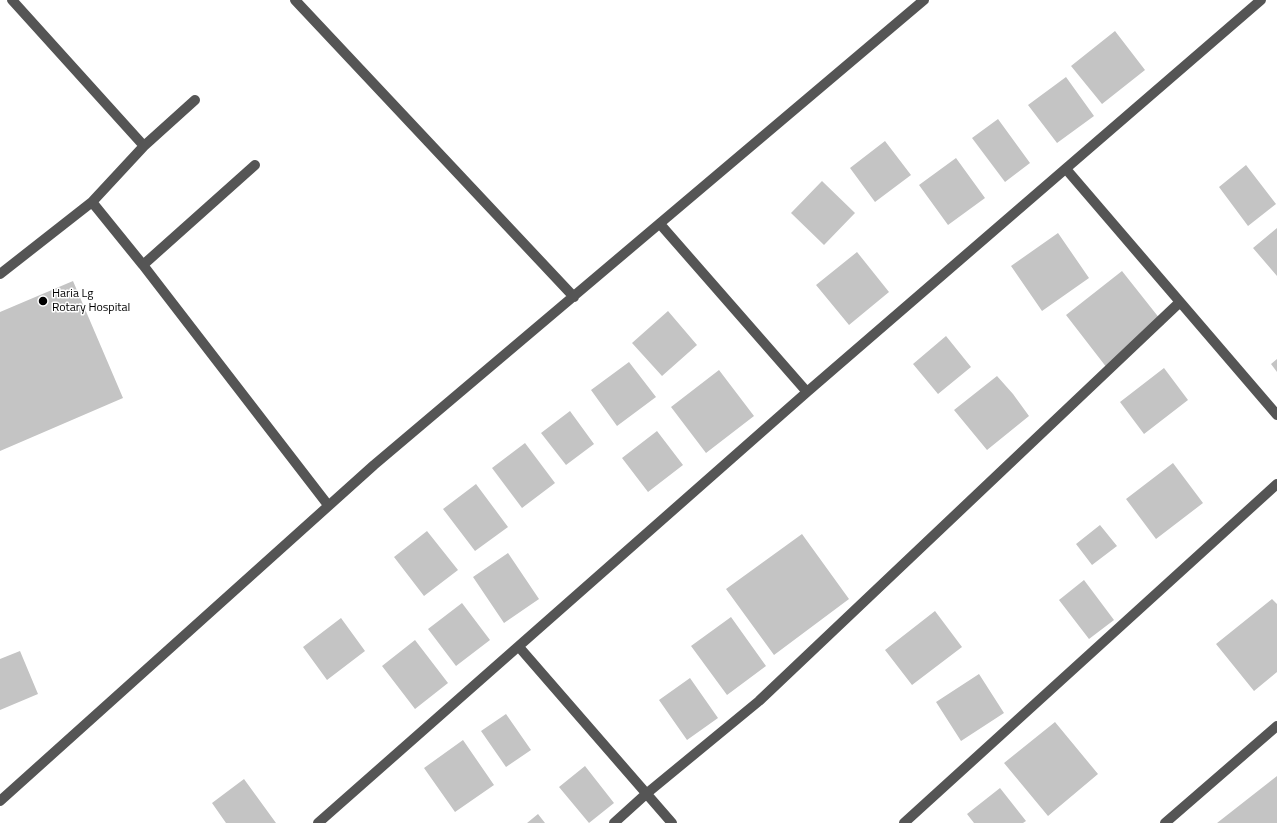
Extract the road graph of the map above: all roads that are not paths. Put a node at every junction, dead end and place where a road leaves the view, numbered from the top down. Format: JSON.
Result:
{"nodes":[{"id":1,"x":12,"y":0,"type":"edge"},
{"id":2,"x":295,"y":0,"type":"edge"},
{"id":3,"x":924,"y":0,"type":"edge"},
{"id":4,"x":1261,"y":0,"type":"edge"},
{"id":5,"x":195,"y":100,"type":"dead end"},
{"id":6,"x":144,"y":146,"type":"junction"},
{"id":7,"x":255,"y":165,"type":"dead end"},
{"id":8,"x":1066,"y":169,"type":"junction"},
{"id":9,"x":92,"y":202,"type":"junction"},
{"id":10,"x":660,"y":224,"type":"junction"},
{"id":11,"x":143,"y":265,"type":"junction"},
{"id":12,"x":0,"y":274,"type":"edge"},
{"id":13,"x":574,"y":296,"type":"junction"},
{"id":14,"x":1180,"y":302,"type":"junction"},
{"id":15,"x":807,"y":392,"type":"junction"},
{"id":16,"x":1277,"y":415,"type":"edge"},
{"id":17,"x":1277,"y":484,"type":"edge"},
{"id":18,"x":328,"y":505,"type":"junction"},
{"id":19,"x":519,"y":647,"type":"junction"},
{"id":20,"x":1277,"y":726,"type":"edge"},
{"id":21,"x":646,"y":794,"type":"junction"},
{"id":22,"x":0,"y":801,"type":"edge"},
{"id":23,"x":318,"y":823,"type":"edge"},
{"id":24,"x":614,"y":823,"type":"edge"},
{"id":25,"x":672,"y":823,"type":"edge"},
{"id":26,"x":904,"y":823,"type":"edge"},
{"id":27,"x":1165,"y":823,"type":"edge"}],
"edges":[{"from":1,"to":6,"type":"street"},
{"from":2,"to":13,"type":"street"},
{"from":3,"to":10,"type":"street"},
{"from":4,"to":8,"type":"street"},
{"from":5,"to":6,"type":"street"},
{"from":6,"to":9,"type":"street"},
{"from":7,"to":11,"type":"street"},
{"from":8,"to":14,"type":"street"},
{"from":8,"to":15,"type":"street"},
{"from":9,"to":11,"type":"street"},
{"from":9,"to":12,"type":"street"},
{"from":10,"to":13,"type":"street"},
{"from":10,"to":15,"type":"street"},
{"from":11,"to":18,"type":"street"},
{"from":13,"to":18,"type":"street"},
{"from":14,"to":16,"type":"street"},
{"from":14,"to":21,"type":"street"},
{"from":15,"to":19,"type":"street"},
{"from":17,"to":26,"type":"street"},
{"from":18,"to":22,"type":"street"},
{"from":19,"to":21,"type":"street"},
{"from":19,"to":23,"type":"street"},
{"from":20,"to":27,"type":"street"},
{"from":21,"to":24,"type":"street"},
{"from":21,"to":25,"type":"street"}]}
